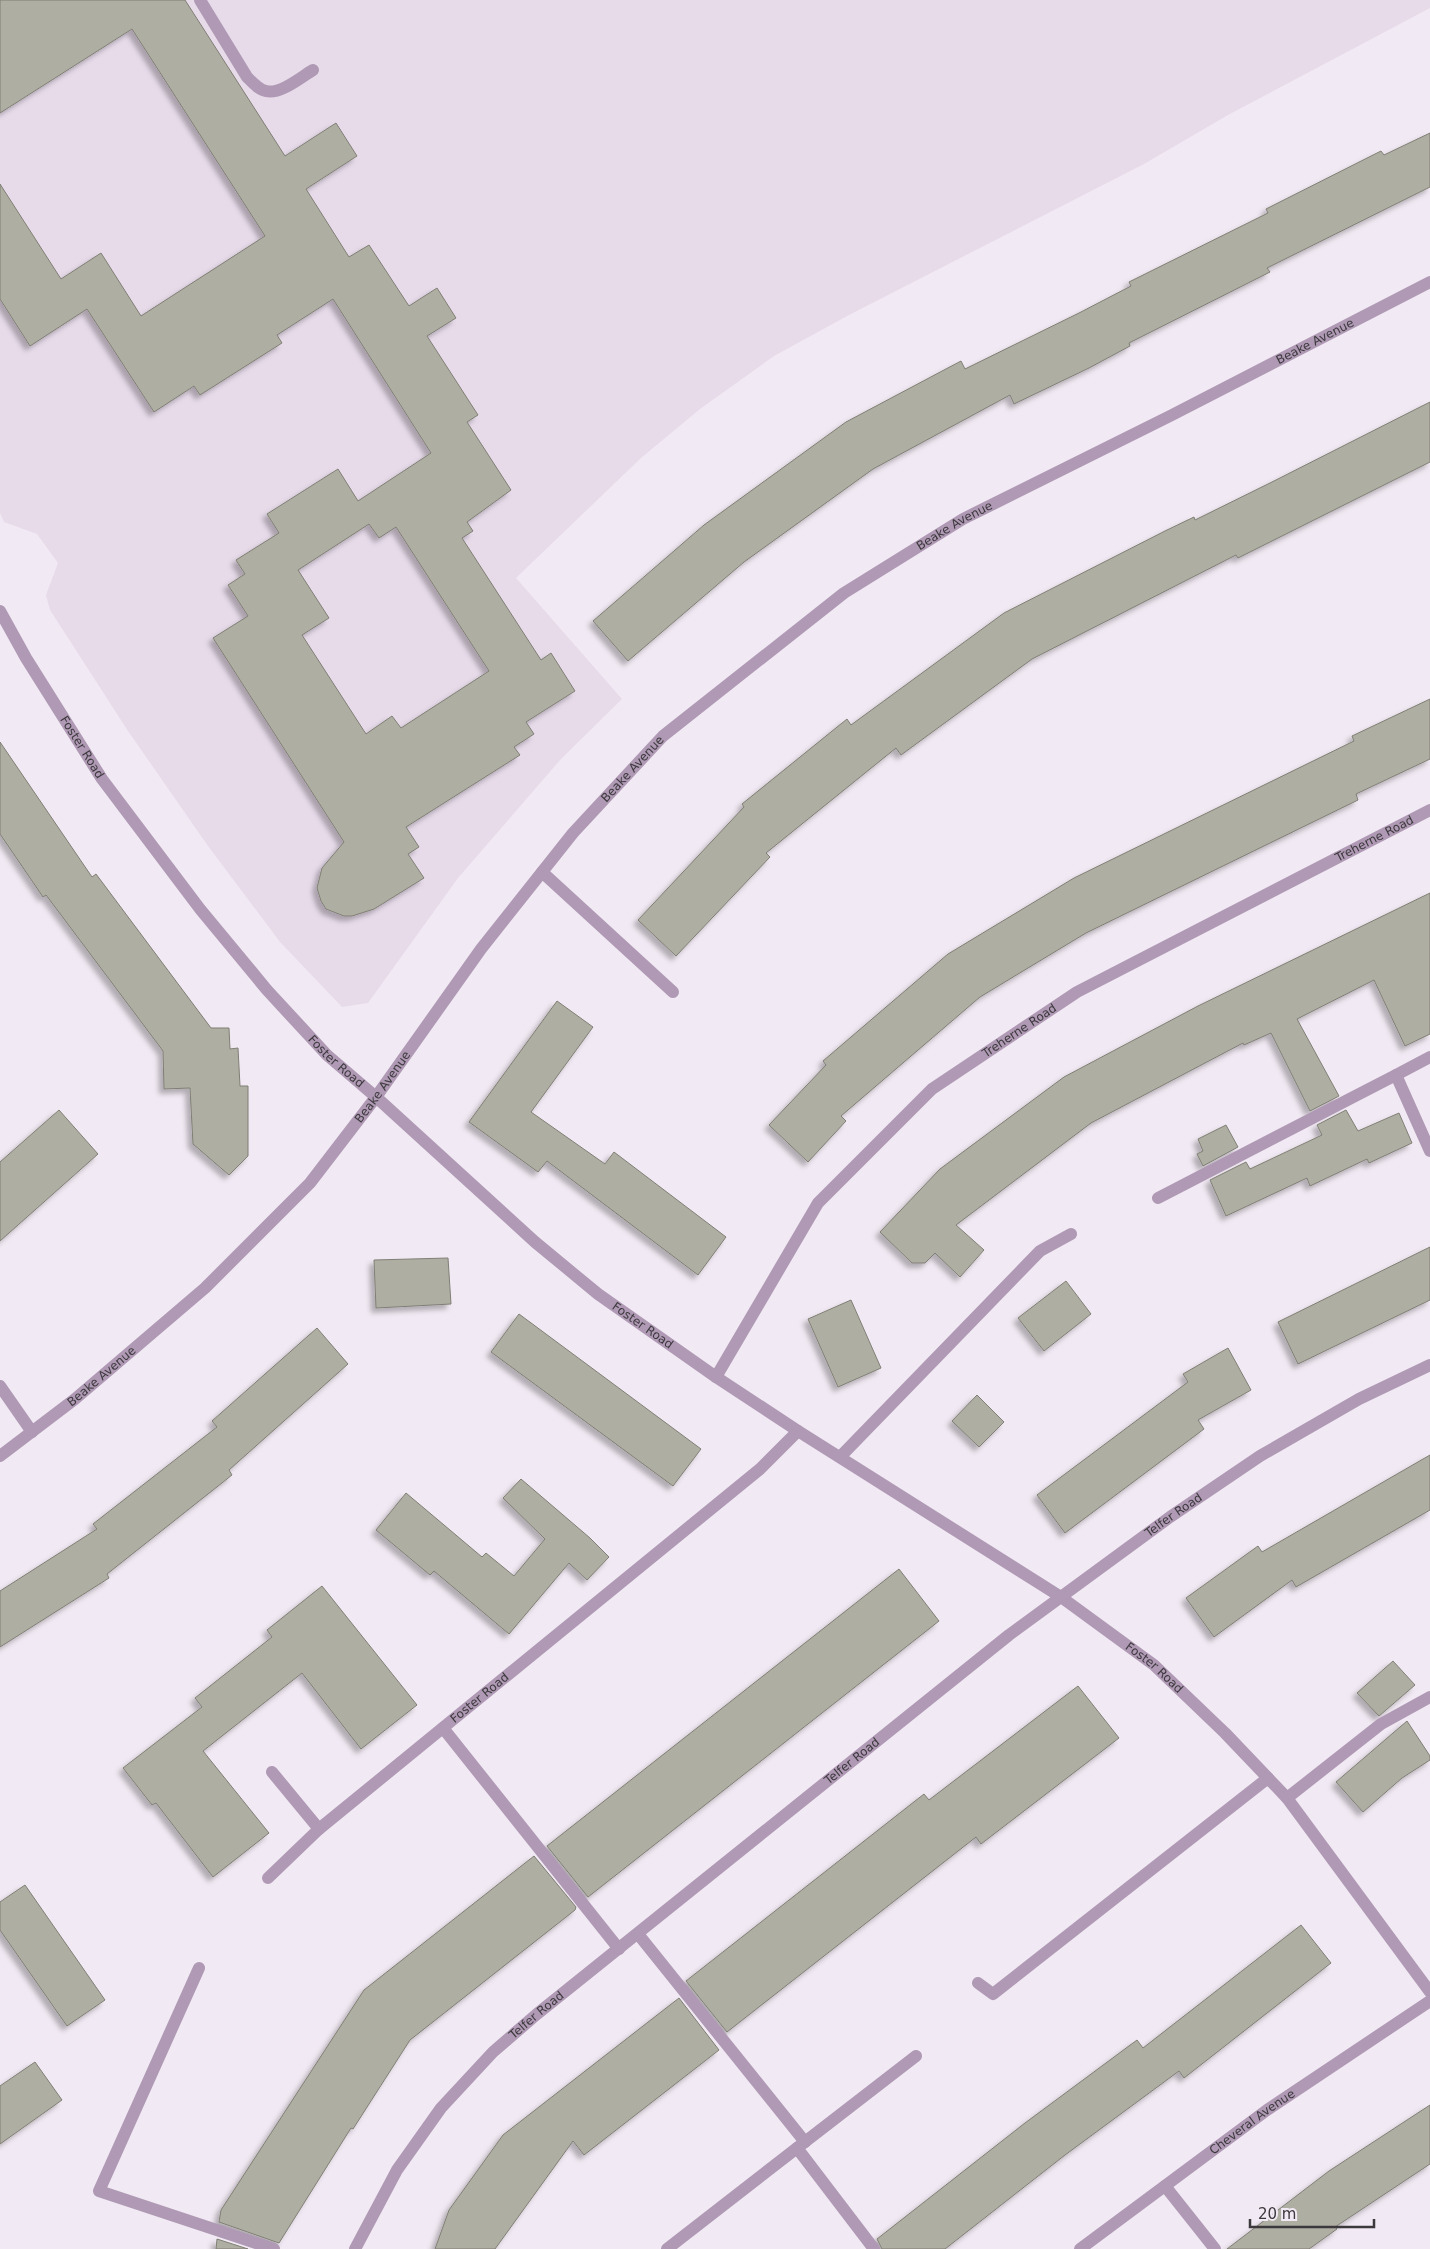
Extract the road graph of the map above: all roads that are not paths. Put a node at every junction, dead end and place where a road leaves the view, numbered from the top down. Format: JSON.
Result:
{"nodes":[{"id":1,"x":200,"y":0,"type":"edge"},
{"id":2,"x":313,"y":70,"type":"dead end"},
{"id":3,"x":1430,"y":282,"type":"edge"},
{"id":4,"x":0,"y":611,"type":"edge"},
{"id":5,"x":1430,"y":810,"type":"edge"},
{"id":6,"x":542,"y":872,"type":"junction"},
{"id":7,"x":673,"y":992,"type":"dead end"},
{"id":8,"x":1430,"y":1057,"type":"edge"},
{"id":9,"x":1396,"y":1075,"type":"junction"},
{"id":10,"x":376,"y":1097,"type":"junction"},
{"id":11,"x":1430,"y":1151,"type":"edge"},
{"id":12,"x":1158,"y":1198,"type":"dead end"},
{"id":13,"x":1071,"y":1234,"type":"dead end"},
{"id":14,"x":1430,"y":1365,"type":"edge"},
{"id":15,"x":716,"y":1377,"type":"junction"},
{"id":16,"x":0,"y":1386,"type":"edge"},
{"id":17,"x":798,"y":1431,"type":"junction"},
{"id":18,"x":32,"y":1432,"type":"junction"},
{"id":19,"x":0,"y":1456,"type":"edge"},
{"id":20,"x":840,"y":1457,"type":"junction"},
{"id":21,"x":1061,"y":1597,"type":"junction"},
{"id":22,"x":1430,"y":1697,"type":"edge"},
{"id":23,"x":443,"y":1728,"type":"junction"},
{"id":24,"x":272,"y":1772,"type":"dead end"},
{"id":25,"x":1268,"y":1778,"type":"junction"},
{"id":26,"x":1287,"y":1798,"type":"junction"},
{"id":27,"x":319,"y":1829,"type":"junction"},
{"id":28,"x":268,"y":1878,"type":"dead end"},
{"id":29,"x":638,"y":1934,"type":"junction"},
{"id":30,"x":619,"y":1949,"type":"junction"},
{"id":31,"x":199,"y":1968,"type":"dead end"},
{"id":32,"x":978,"y":1983,"type":"dead end"},
{"id":33,"x":1430,"y":1992,"type":"edge"},
{"id":34,"x":1430,"y":2002,"type":"edge"},
{"id":35,"x":916,"y":2056,"type":"dead end"},
{"id":36,"x":801,"y":2145,"type":"junction"},
{"id":37,"x":1165,"y":2186,"type":"junction"},
{"id":38,"x":274,"y":2249,"type":"edge"},
{"id":39,"x":355,"y":2249,"type":"edge"},
{"id":40,"x":667,"y":2249,"type":"edge"},
{"id":41,"x":874,"y":2249,"type":"edge"},
{"id":42,"x":1080,"y":2249,"type":"edge"},
{"id":43,"x":1215,"y":2249,"type":"edge"}],
"edges":[{"from":1,"to":2,"type":"street"},
{"from":3,"to":6,"type":"street","name":"Beake Avenue"},
{"from":4,"to":10,"type":"street","name":"Foster Road"},
{"from":5,"to":15,"type":"street","name":"Treherne Road"},
{"from":6,"to":7,"type":"street"},
{"from":6,"to":10,"type":"street","name":"Beake Avenue"},
{"from":8,"to":9,"type":"street"},
{"from":9,"to":11,"type":"street"},
{"from":9,"to":12,"type":"street"},
{"from":10,"to":15,"type":"street","name":"Foster Road"},
{"from":10,"to":18,"type":"street","name":"Beake Avenue"},
{"from":13,"to":20,"type":"street"},
{"from":14,"to":21,"type":"street","name":"Telfer Road"},
{"from":15,"to":17,"type":"street","name":"Foster Road"},
{"from":16,"to":18,"type":"street"},
{"from":17,"to":20,"type":"street","name":"Foster Road"},
{"from":17,"to":23,"type":"street","name":"Foster Road"},
{"from":18,"to":19,"type":"street","name":"Beake Avenue"},
{"from":20,"to":21,"type":"street","name":"Foster Road"},
{"from":21,"to":25,"type":"street","name":"Foster Road"},
{"from":21,"to":29,"type":"street","name":"Telfer Road"},
{"from":22,"to":26,"type":"street"},
{"from":23,"to":27,"type":"street","name":"Foster Road"},
{"from":23,"to":30,"type":"street"},
{"from":24,"to":27,"type":"street"},
{"from":25,"to":26,"type":"street","name":"Foster Road"},
{"from":25,"to":32,"type":"street"},
{"from":26,"to":33,"type":"street","name":"Foster Road"},
{"from":27,"to":28,"type":"street","name":"Foster Road"},
{"from":29,"to":30,"type":"street","name":"Telfer Road"},
{"from":29,"to":36,"type":"street"},
{"from":30,"to":39,"type":"street","name":"Telfer Road"},
{"from":31,"to":38,"type":"street"},
{"from":34,"to":37,"type":"street","name":"Cheveral Avenue"},
{"from":35,"to":36,"type":"street"},
{"from":36,"to":40,"type":"street"},
{"from":36,"to":41,"type":"street"},
{"from":37,"to":42,"type":"street","name":"Cheveral Avenue"},
{"from":37,"to":43,"type":"street"}]}
